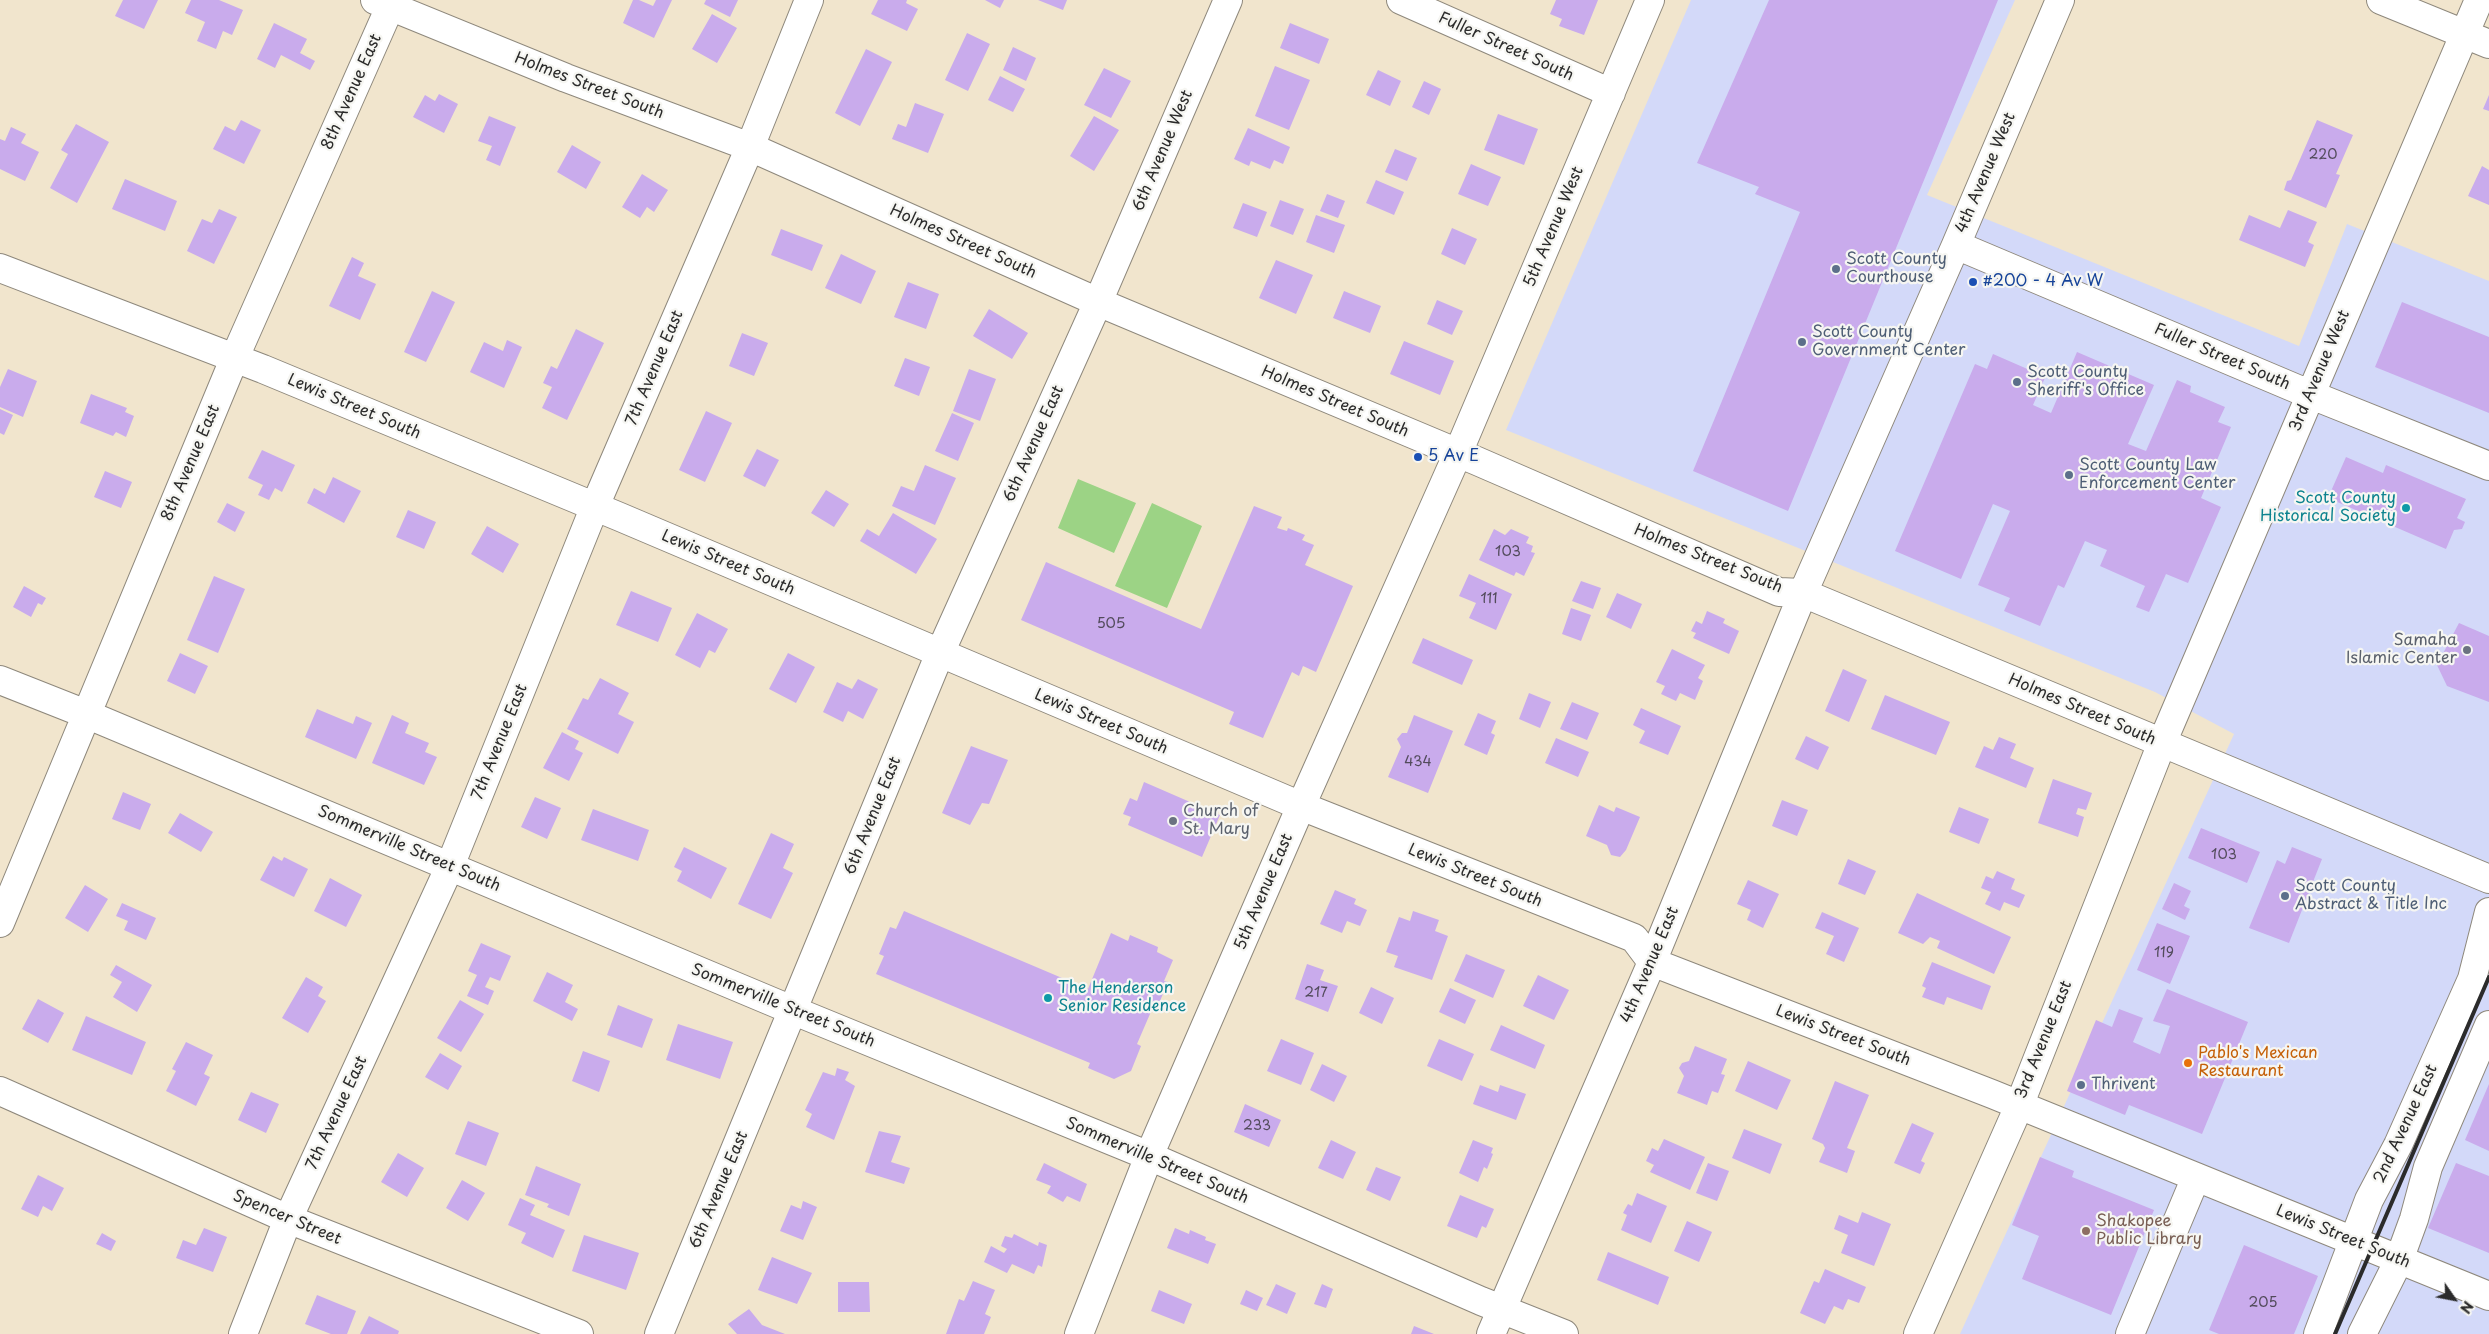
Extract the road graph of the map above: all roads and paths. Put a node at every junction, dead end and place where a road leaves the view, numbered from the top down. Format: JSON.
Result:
{"nodes":[{"id":1,"x":809,"y":0,"type":"edge"},
{"id":2,"x":1228,"y":0,"type":"edge"},
{"id":3,"x":1401,"y":0,"type":"edge"},
{"id":4,"x":1650,"y":0,"type":"edge"},
{"id":5,"x":2060,"y":0,"type":"edge"},
{"id":6,"x":2381,"y":0,"type":"edge"},
{"id":7,"x":2479,"y":0,"type":"edge"},
{"id":8,"x":386,"y":2,"type":"edge"},
{"id":9,"x":2463,"y":34,"type":"junction"},
{"id":10,"x":2489,"y":44,"type":"edge"},
{"id":11,"x":1611,"y":93,"type":"junction"},
{"id":12,"x":750,"y":147,"type":"junction"},
{"id":13,"x":1956,"y":245,"type":"junction"},
{"id":14,"x":0,"y":268,"type":"edge"},
{"id":15,"x":1098,"y":302,"type":"junction"},
{"id":16,"x":234,"y":357,"type":"junction"},
{"id":17,"x":2309,"y":394,"type":"junction"},
{"id":18,"x":1458,"y":453,"type":"junction"},
{"id":19,"x":2489,"y":466,"type":"edge"},
{"id":20,"x":595,"y":506,"type":"junction"},
{"id":21,"x":1803,"y":593,"type":"junction"},
{"id":22,"x":940,"y":653,"type":"junction"},
{"id":23,"x":0,"y":680,"type":"edge"},
{"id":24,"x":86,"y":714,"type":"junction"},
{"id":25,"x":2162,"y":743,"type":"junction"},
{"id":26,"x":1300,"y":806,"type":"junction"},
{"id":27,"x":450,"y":866,"type":"junction"},
{"id":28,"x":2489,"y":879,"type":"edge"},
{"id":29,"x":2489,"y":912,"type":"edge"},
{"id":30,"x":0,"y":924,"type":"edge"},
{"id":31,"x":1652,"y":962,"type":"junction"},
{"id":32,"x":792,"y":1010,"type":"junction"},
{"id":33,"x":2489,"y":1025,"type":"edge"},
{"id":34,"x":0,"y":1091,"type":"edge"},
{"id":35,"x":2018,"y":1106,"type":"junction"},
{"id":36,"x":1149,"y":1156,"type":"junction"},
{"id":37,"x":2196,"y":1178,"type":"junction"},
{"id":38,"x":288,"y":1220,"type":"junction"},
{"id":39,"x":2352,"y":1240,"type":"junction"},
{"id":40,"x":2399,"y":1260,"type":"junction"},
{"id":41,"x":2489,"y":1296,"type":"edge"},
{"id":42,"x":1501,"y":1309,"type":"junction"},
{"id":43,"x":243,"y":1334,"type":"edge"},
{"id":44,"x":579,"y":1334,"type":"edge"},
{"id":45,"x":659,"y":1334,"type":"edge"},
{"id":46,"x":1078,"y":1334,"type":"edge"},
{"id":47,"x":1491,"y":1334,"type":"edge"},
{"id":48,"x":1564,"y":1334,"type":"edge"},
{"id":49,"x":1918,"y":1334,"type":"edge"},
{"id":50,"x":2130,"y":1334,"type":"edge"},
{"id":51,"x":2318,"y":1334,"type":"edge"},
{"id":52,"x":2362,"y":1334,"type":"edge"}],
"edges":[{"from":1,"to":12,"type":"street","name":"7th Avenue East"},
{"from":2,"to":15,"type":"street","name":"6th Avenue West"},
{"from":3,"to":11,"type":"street","name":"Fuller Street South"},
{"from":4,"to":11,"type":"street","name":"5th Avenue West"},
{"from":5,"to":13,"type":"street","name":"4th Avenue West"},
{"from":6,"to":9,"type":"street"},
{"from":7,"to":9,"type":"street","name":"3rd Avenue West"},
{"from":8,"to":12,"type":"street","name":"Holmes Street South"},
{"from":8,"to":16,"type":"street","name":"8th Avenue East"},
{"from":9,"to":10,"type":"street"},
{"from":9,"to":17,"type":"street","name":"3rd Avenue West"},
{"from":11,"to":18,"type":"street","name":"5th Avenue West"},
{"from":12,"to":15,"type":"street","name":"Holmes Street South"},
{"from":12,"to":20,"type":"street","name":"7th Avenue East"},
{"from":13,"to":17,"type":"street","name":"Fuller Street South"},
{"from":13,"to":21,"type":"street","name":"4th Avenue West"},
{"from":14,"to":16,"type":"street","name":"Lewis Street South"},
{"from":15,"to":18,"type":"street","name":"Holmes Street South"},
{"from":15,"to":22,"type":"street","name":"6th Avenue East"},
{"from":16,"to":20,"type":"street","name":"Lewis Street South"},
{"from":16,"to":24,"type":"street","name":"8th Avenue East"},
{"from":17,"to":19,"type":"street","name":"Fuller Street South"},
{"from":17,"to":25,"type":"street","name":"3rd Avenue West"},
{"from":18,"to":21,"type":"street","name":"Holmes Street South"},
{"from":18,"to":26,"type":"street","name":"5th Avenue East"},
{"from":20,"to":22,"type":"street","name":"Lewis Street South"},
{"from":20,"to":27,"type":"street","name":"7th Avenue East"},
{"from":21,"to":25,"type":"street","name":"Holmes Street South"},
{"from":21,"to":31,"type":"street","name":"4th Avenue East"},
{"from":22,"to":26,"type":"street","name":"Lewis Street South"},
{"from":22,"to":32,"type":"street","name":"6th Avenue East"},
{"from":23,"to":24,"type":"street","name":"Sommerville Street South"},
{"from":24,"to":27,"type":"street","name":"Sommerville Street South"},
{"from":24,"to":30,"type":"street","name":"8th Avenue East"},
{"from":25,"to":28,"type":"street","name":"Holmes Street South"},
{"from":25,"to":35,"type":"street","name":"3rd Avenue East"},
{"from":26,"to":31,"type":"street","name":"Lewis Street South"},
{"from":26,"to":36,"type":"street","name":"5th Avenue East"},
{"from":27,"to":32,"type":"street","name":"Sommerville Street South"},
{"from":27,"to":38,"type":"street","name":"7th Avenue East"},
{"from":29,"to":39,"type":"street","name":"2nd Avenue East"},
{"from":31,"to":35,"type":"street","name":"Lewis Street South"},
{"from":31,"to":42,"type":"street","name":"4th Avenue East"},
{"from":32,"to":36,"type":"street","name":"Sommerville Street South"},
{"from":32,"to":45,"type":"street","name":"6th Avenue East"},
{"from":33,"to":40,"type":"street"},
{"from":34,"to":38,"type":"street","name":"Spencer Street"},
{"from":35,"to":37,"type":"street","name":"Lewis Street South"},
{"from":35,"to":49,"type":"street","name":"3rd Avenue East"},
{"from":36,"to":42,"type":"street","name":"Sommerville Street South"},
{"from":36,"to":46,"type":"street","name":"5th Avenue East"},
{"from":37,"to":39,"type":"street","name":"Lewis Street South"},
{"from":37,"to":50,"type":"street"},
{"from":38,"to":43,"type":"street","name":"7th Avenue East"},
{"from":38,"to":44,"type":"street","name":"Spencer Street"},
{"from":39,"to":40,"type":"street","name":"Lewis Street South"},
{"from":39,"to":51,"type":"street","name":"2nd Avenue East"},
{"from":40,"to":41,"type":"street","name":"Lewis Street South"},
{"from":40,"to":52,"type":"street"},
{"from":42,"to":47,"type":"street","name":"4th Avenue East"},
{"from":42,"to":48,"type":"street","name":"Sommerville Street South"}]}
